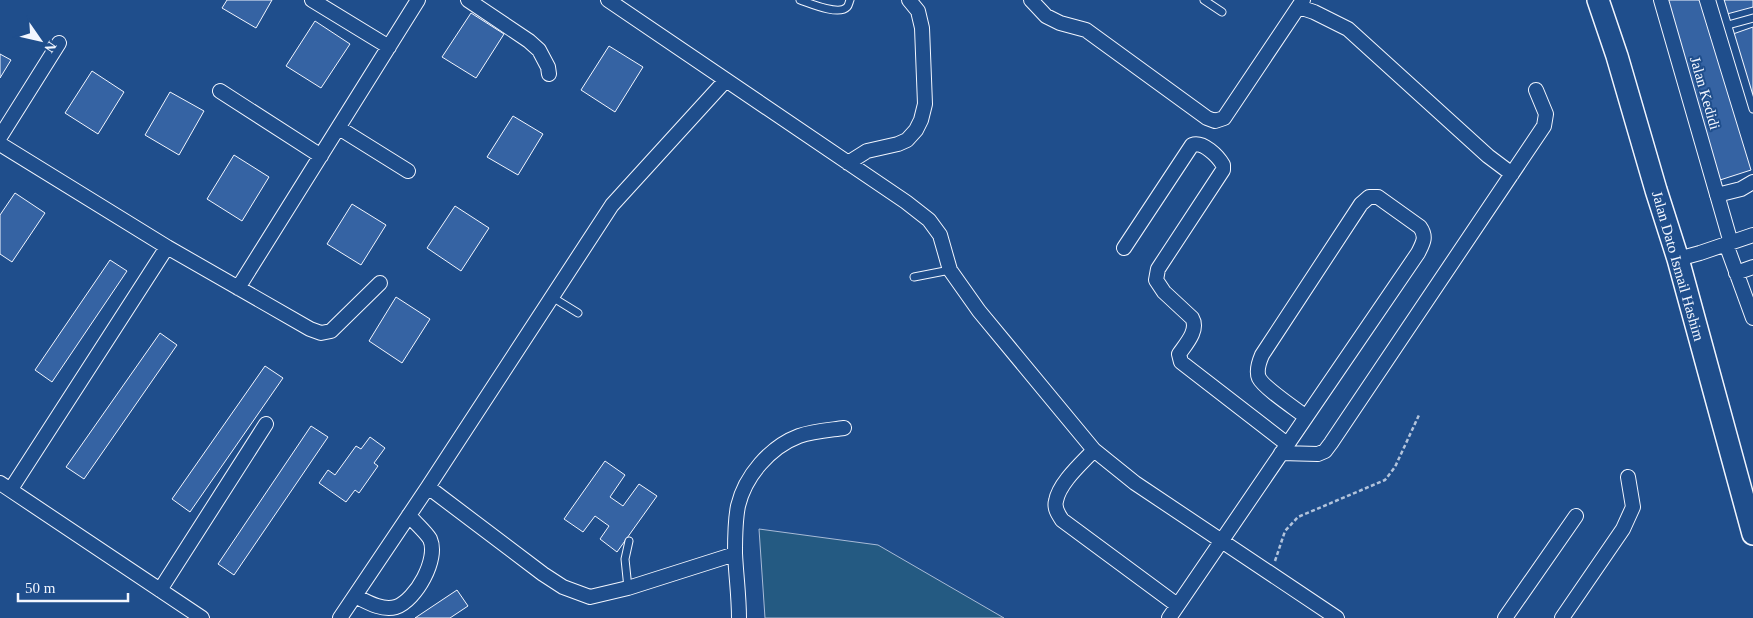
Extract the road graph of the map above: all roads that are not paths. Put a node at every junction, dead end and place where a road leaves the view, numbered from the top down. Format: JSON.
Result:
{"nodes":[{"id":1,"x":312,"y":0,"type":"edge"},
{"id":2,"x":418,"y":0,"type":"edge"},
{"id":3,"x":468,"y":0,"type":"edge"},
{"id":4,"x":608,"y":0,"type":"edge"},
{"id":5,"x":800,"y":0,"type":"edge"},
{"id":6,"x":850,"y":0,"type":"edge"},
{"id":7,"x":909,"y":0,"type":"edge"},
{"id":8,"x":1031,"y":0,"type":"edge"},
{"id":9,"x":1204,"y":0,"type":"edge"},
{"id":10,"x":1598,"y":0,"type":"edge"},
{"id":11,"x":1661,"y":0,"type":"edge"},
{"id":12,"x":1720,"y":0,"type":"edge"},
{"id":13,"x":1301,"y":4,"type":"edge"},
{"id":14,"x":1222,"y":12,"type":"dead end"},
{"id":15,"x":1753,"y":18,"type":"edge"},
{"id":16,"x":1728,"y":25,"type":"junction"},
{"id":17,"x":59,"y":43,"type":"dead end"},
{"id":18,"x":389,"y":47,"type":"junction"},
{"id":19,"x":549,"y":74,"type":"dead end"},
{"id":20,"x":726,"y":80,"type":"junction"},
{"id":21,"x":1536,"y":90,"type":"dead end"},
{"id":22,"x":220,"y":91,"type":"dead end"},
{"id":23,"x":1753,"y":109,"type":"edge"},
{"id":24,"x":340,"y":128,"type":"junction"},
{"id":25,"x":0,"y":137,"type":"edge"},
{"id":26,"x":0,"y":144,"type":"edge"},
{"id":27,"x":321,"y":156,"type":"junction"},
{"id":28,"x":848,"y":163,"type":"junction"},
{"id":29,"x":408,"y":171,"type":"dead end"},
{"id":30,"x":1512,"y":174,"type":"junction"},
{"id":31,"x":1753,"y":182,"type":"edge"},
{"id":32,"x":1717,"y":195,"type":"junction"},
{"id":33,"x":1753,"y":235,"type":"edge"},
{"id":34,"x":1728,"y":244,"type":"junction"},
{"id":35,"x":167,"y":247,"type":"junction"},
{"id":36,"x":1124,"y":248,"type":"dead end"},
{"id":37,"x":1678,"y":259,"type":"junction"},
{"id":38,"x":1753,"y":267,"type":"edge"},
{"id":39,"x":950,"y":270,"type":"junction"},
{"id":40,"x":1736,"y":273,"type":"junction"},
{"id":41,"x":914,"y":277,"type":"dead end"},
{"id":42,"x":380,"y":283,"type":"dead end"},
{"id":43,"x":238,"y":288,"type":"junction"},
{"id":44,"x":552,"y":297,"type":"junction"},
{"id":45,"x":578,"y":313,"type":"dead end"},
{"id":46,"x":1753,"y":318,"type":"edge"},
{"id":47,"x":1306,"y":417,"type":"junction"},
{"id":48,"x":266,"y":424,"type":"dead end"},
{"id":49,"x":844,"y":428,"type":"dead end"},
{"id":50,"x":1284,"y":448,"type":"junction"},
{"id":51,"x":1094,"y":450,"type":"junction"},
{"id":52,"x":1628,"y":477,"type":"dead end"},
{"id":53,"x":6,"y":486,"type":"edge"},
{"id":54,"x":428,"y":487,"type":"junction"},
{"id":55,"x":409,"y":516,"type":"junction"},
{"id":56,"x":1576,"y":516,"type":"dead end"},
{"id":57,"x":1753,"y":534,"type":"edge"},
{"id":58,"x":629,"y":541,"type":"dead end"},
{"id":59,"x":1221,"y":541,"type":"junction"},
{"id":60,"x":735,"y":554,"type":"junction"},
{"id":61,"x":628,"y":588,"type":"junction"},
{"id":62,"x":160,"y":590,"type":"junction"},
{"id":63,"x":355,"y":596,"type":"junction"},
{"id":64,"x":1177,"y":605,"type":"junction"},
{"id":65,"x":202,"y":618,"type":"edge"},
{"id":66,"x":340,"y":618,"type":"edge"},
{"id":67,"x":739,"y":618,"type":"edge"},
{"id":68,"x":1169,"y":618,"type":"edge"},
{"id":69,"x":1337,"y":618,"type":"edge"},
{"id":70,"x":1505,"y":618,"type":"edge"},
{"id":71,"x":1562,"y":618,"type":"edge"}],
"edges":[{"from":1,"to":18,"type":"street"},
{"from":2,"to":18,"type":"street"},
{"from":3,"to":19,"type":"street"},
{"from":4,"to":20,"type":"street"},
{"from":5,"to":6,"type":"lane"},
{"from":7,"to":28,"type":"street"},
{"from":8,"to":13,"type":"street"},
{"from":9,"to":14,"type":"lane"},
{"from":10,"to":37,"type":"main road","name":"Jalan Dato Ismail Hashim"},
{"from":11,"to":32,"type":"street","name":"Jalan Kedidi"},
{"from":12,"to":16,"type":"lane"},
{"from":13,"to":30,"type":"street"},
{"from":15,"to":16,"type":"lane"},
{"from":16,"to":23,"type":"lane"},
{"from":17,"to":25,"type":"street"},
{"from":18,"to":24,"type":"street"},
{"from":20,"to":28,"type":"street"},
{"from":20,"to":44,"type":"street"},
{"from":21,"to":30,"type":"street"},
{"from":22,"to":27,"type":"street"},
{"from":24,"to":27,"type":"street"},
{"from":24,"to":29,"type":"street"},
{"from":26,"to":35,"type":"street"},
{"from":27,"to":43,"type":"street"},
{"from":28,"to":39,"type":"street"},
{"from":30,"to":50,"type":"street"},
{"from":31,"to":32,"type":"street"},
{"from":32,"to":34,"type":"street","name":"Jalan Kedidi"},
{"from":33,"to":34,"type":"street"},
{"from":34,"to":37,"type":"street"},
{"from":34,"to":40,"type":"street","name":"Jalan Kedidi"},
{"from":35,"to":43,"type":"street"},
{"from":35,"to":53,"type":"street"},
{"from":36,"to":50,"type":"street"},
{"from":37,"to":57,"type":"main road","name":"Jalan Dato Ismail Hashim"},
{"from":38,"to":40,"type":"street"},
{"from":39,"to":41,"type":"lane"},
{"from":39,"to":51,"type":"street"},
{"from":40,"to":46,"type":"street","name":"Jalan Kedidi"},
{"from":42,"to":43,"type":"street"},
{"from":44,"to":45,"type":"lane"},
{"from":44,"to":54,"type":"street"},
{"from":47,"to":47,"type":"street"},
{"from":47,"to":50,"type":"street"},
{"from":48,"to":62,"type":"street"},
{"from":49,"to":60,"type":"street"},
{"from":50,"to":59,"type":"street"},
{"from":51,"to":59,"type":"street"},
{"from":51,"to":64,"type":"street"},
{"from":52,"to":71,"type":"street"},
{"from":53,"to":62,"type":"street"},
{"from":54,"to":55,"type":"street"},
{"from":54,"to":61,"type":"street"},
{"from":55,"to":63,"type":"street"},
{"from":55,"to":63,"type":"street"},
{"from":56,"to":70,"type":"street"},
{"from":58,"to":61,"type":"lane"},
{"from":59,"to":64,"type":"street"},
{"from":59,"to":69,"type":"street"},
{"from":60,"to":61,"type":"street"},
{"from":60,"to":67,"type":"street"},
{"from":62,"to":65,"type":"street"},
{"from":63,"to":66,"type":"street"},
{"from":64,"to":68,"type":"street"}]}
